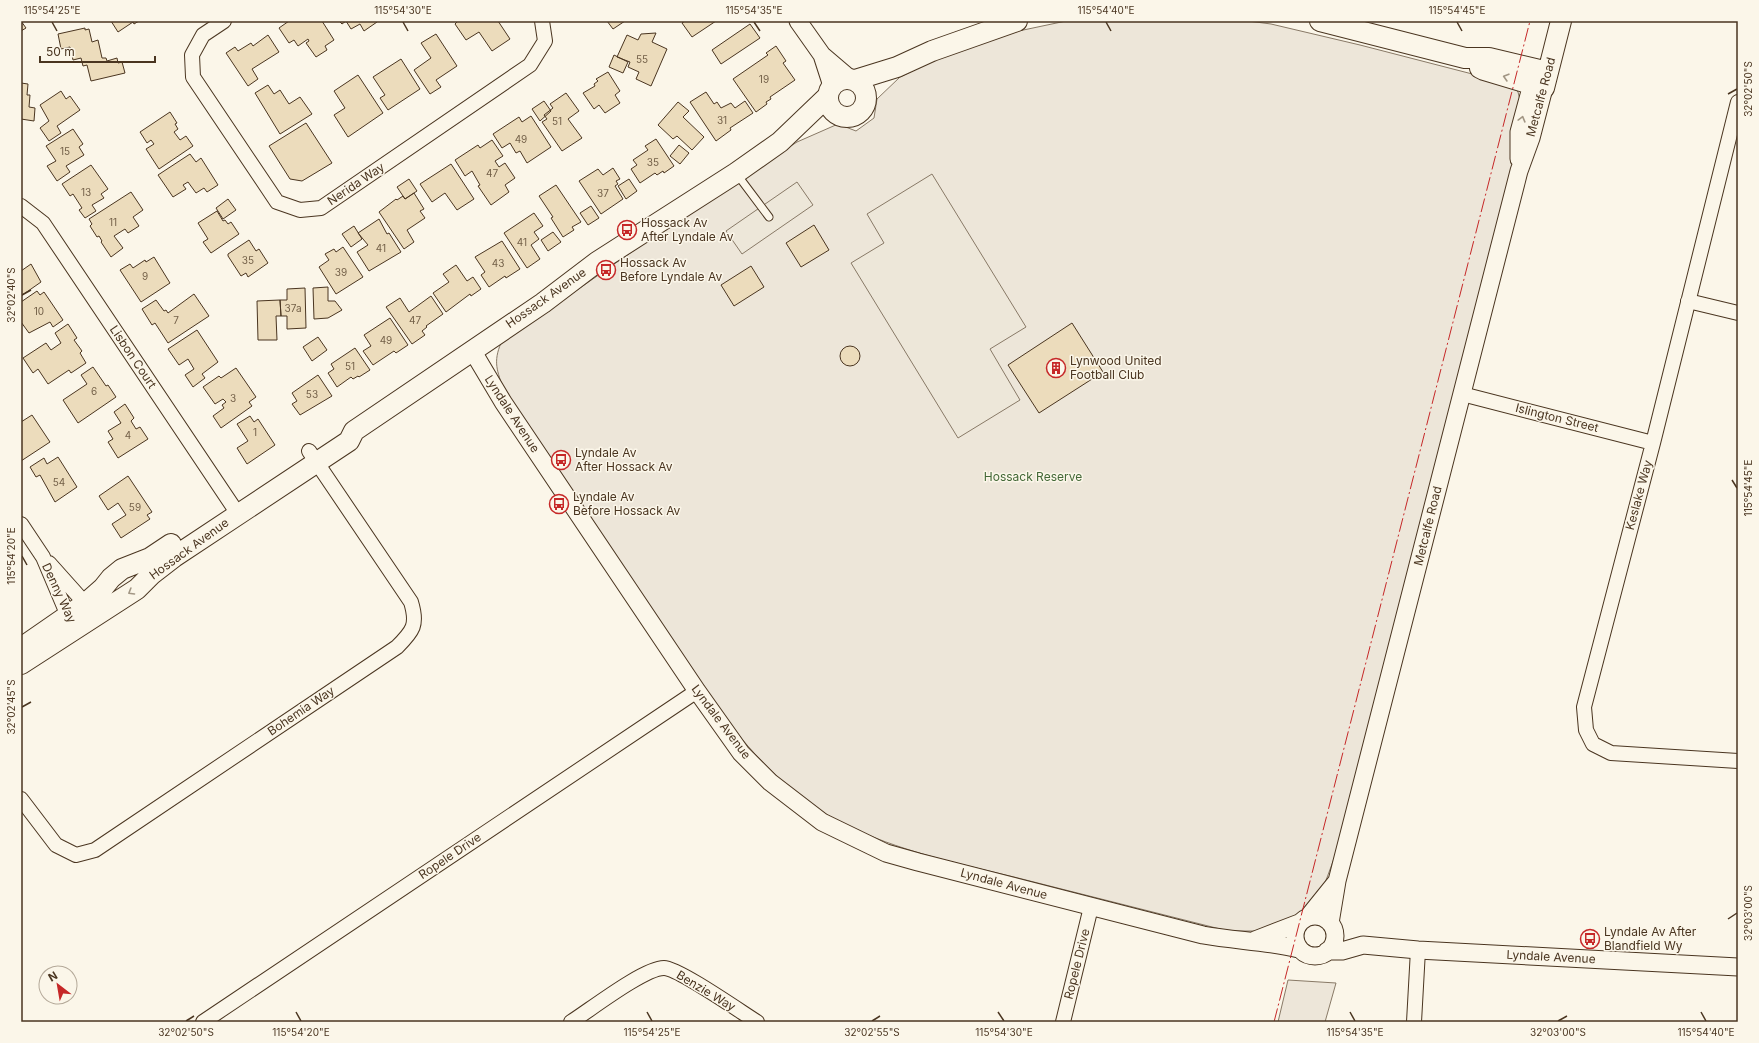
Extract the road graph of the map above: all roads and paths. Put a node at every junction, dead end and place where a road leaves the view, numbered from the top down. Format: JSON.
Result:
{"nodes":[{"id":1,"x":224,"y":21,"type":"edge"},
{"id":2,"x":542,"y":21,"type":"edge"},
{"id":3,"x":798,"y":21,"type":"edge"},
{"id":4,"x":1320,"y":21,"type":"edge"},
{"id":5,"x":1548,"y":21,"type":"edge"},
{"id":6,"x":1561,"y":21,"type":"edge"},
{"id":7,"x":1012,"y":22,"type":"edge"},
{"id":8,"x":897,"y":67,"type":"junction"},
{"id":9,"x":1540,"y":78,"type":"junction"},
{"id":10,"x":840,"y":91,"type":"junction"},
{"id":11,"x":866,"y":96,"type":"junction"},
{"id":12,"x":1737,"y":108,"type":"edge"},
{"id":13,"x":736,"y":173,"type":"junction"},
{"id":14,"x":21,"y":206,"type":"edge"},
{"id":15,"x":769,"y":217,"type":"dead end"},
{"id":16,"x":1688,"y":301,"type":"junction"},
{"id":17,"x":1738,"y":313,"type":"edge"},
{"id":18,"x":472,"y":350,"type":"junction"},
{"id":19,"x":1462,"y":394,"type":"junction"},
{"id":20,"x":1653,"y":443,"type":"junction"},
{"id":21,"x":313,"y":457,"type":"junction"},
{"id":22,"x":235,"y":509,"type":"junction"},
{"id":23,"x":21,"y":524,"type":"edge"},
{"id":24,"x":43,"y":557,"type":"junction"},
{"id":25,"x":90,"y":610,"type":"junction"},
{"id":26,"x":72,"y":622,"type":"junction"},
{"id":27,"x":21,"y":648,"type":"edge"},
{"id":28,"x":21,"y":664,"type":"edge"},
{"id":29,"x":697,"y":691,"type":"junction"},
{"id":30,"x":1738,"y":761,"type":"edge"},
{"id":31,"x":21,"y":799,"type":"edge"},
{"id":32,"x":1337,"y":881,"type":"junction"},
{"id":33,"x":1091,"y":907,"type":"junction"},
{"id":34,"x":1303,"y":920,"type":"junction"},
{"id":35,"x":1332,"y":926,"type":"junction"},
{"id":36,"x":1252,"y":941,"type":"junction"},
{"id":37,"x":1364,"y":945,"type":"junction"},
{"id":38,"x":1299,"y":949,"type":"junction"},
{"id":39,"x":1418,"y":950,"type":"junction"},
{"id":40,"x":1327,"y":952,"type":"junction"},
{"id":41,"x":1738,"y":967,"type":"edge"},
{"id":42,"x":203,"y":1022,"type":"edge"},
{"id":43,"x":572,"y":1022,"type":"edge"},
{"id":44,"x":757,"y":1022,"type":"edge"},
{"id":45,"x":1063,"y":1022,"type":"edge"},
{"id":46,"x":1414,"y":1022,"type":"edge"}],
"edges":[{"from":1,"to":2,"type":"street","name":"Nerida Way"},
{"from":3,"to":10,"type":"street"},
{"from":4,"to":9,"type":"main road"},
{"from":5,"to":9,"type":"main road","name":"Metcalfe Road"},
{"from":6,"to":9,"type":"main road","name":"Metcalfe Road"},
{"from":7,"to":8,"type":"main road","name":"Hossack Avenue"},
{"from":8,"to":10,"type":"main road","name":"Hossack Avenue"},
{"from":8,"to":11,"type":"main road","name":"Hossack Avenue"},
{"from":9,"to":19,"type":"street","name":"Metcalfe Road"},
{"from":10,"to":11,"type":"main road"},
{"from":10,"to":11,"type":"main road","name":"Hossack Avenue"},
{"from":10,"to":13,"type":"main road","name":"Hossack Avenue"},
{"from":12,"to":16,"type":"street","name":"Keslake Way"},
{"from":13,"to":15,"type":"lane"},
{"from":13,"to":18,"type":"main road","name":"Hossack Avenue"},
{"from":14,"to":22,"type":"street","name":"Lisbon Court"},
{"from":16,"to":17,"type":"street"},
{"from":16,"to":20,"type":"street","name":"Keslake Way"},
{"from":18,"to":21,"type":"main road","name":"Hossack Avenue"},
{"from":18,"to":29,"type":"street","name":"Lyndale Avenue"},
{"from":19,"to":20,"type":"street","name":"Islington Street"},
{"from":19,"to":32,"type":"street","name":"Metcalfe Road"},
{"from":20,"to":30,"type":"street","name":"Keslake Way"},
{"from":21,"to":22,"type":"main road","name":"Hossack Avenue"},
{"from":21,"to":31,"type":"street","name":"Bohemia Way"},
{"from":22,"to":25,"type":"main road","name":"Hossack Avenue"},
{"from":23,"to":24,"type":"street","name":"Denny Way"},
{"from":24,"to":25,"type":"street","name":"Denny Way"},
{"from":24,"to":26,"type":"street","name":"Denny Way"},
{"from":25,"to":26,"type":"main road","name":"Hossack Avenue"},
{"from":26,"to":27,"type":"main road","name":"Hossack Avenue"},
{"from":26,"to":28,"type":"main road","name":"Hossack Avenue"},
{"from":29,"to":33,"type":"street","name":"Lyndale Avenue"},
{"from":29,"to":42,"type":"street","name":"Ropele Drive"},
{"from":32,"to":34,"type":"street","name":"Metcalfe Road"},
{"from":32,"to":35,"type":"street","name":"Metcalfe Road"},
{"from":33,"to":36,"type":"street","name":"Lyndale Avenue"},
{"from":33,"to":45,"type":"street","name":"Ropele Drive"},
{"from":34,"to":35,"type":"street","name":"Lyndale Avenue"},
{"from":34,"to":36,"type":"street","name":"Lyndale Avenue"},
{"from":34,"to":38,"type":"street"},
{"from":35,"to":37,"type":"street","name":"Lyndale Avenue"},
{"from":35,"to":40,"type":"street"},
{"from":36,"to":38,"type":"street","name":"Lyndale Avenue"},
{"from":37,"to":39,"type":"street","name":"Lyndale Avenue"},
{"from":37,"to":40,"type":"street","name":"Lyndale Avenue"},
{"from":38,"to":40,"type":"street","name":"Lyndale Avenue"},
{"from":39,"to":41,"type":"street","name":"Lyndale Avenue"},
{"from":39,"to":46,"type":"street"},
{"from":43,"to":44,"type":"street","name":"Benzie Way"}]}
